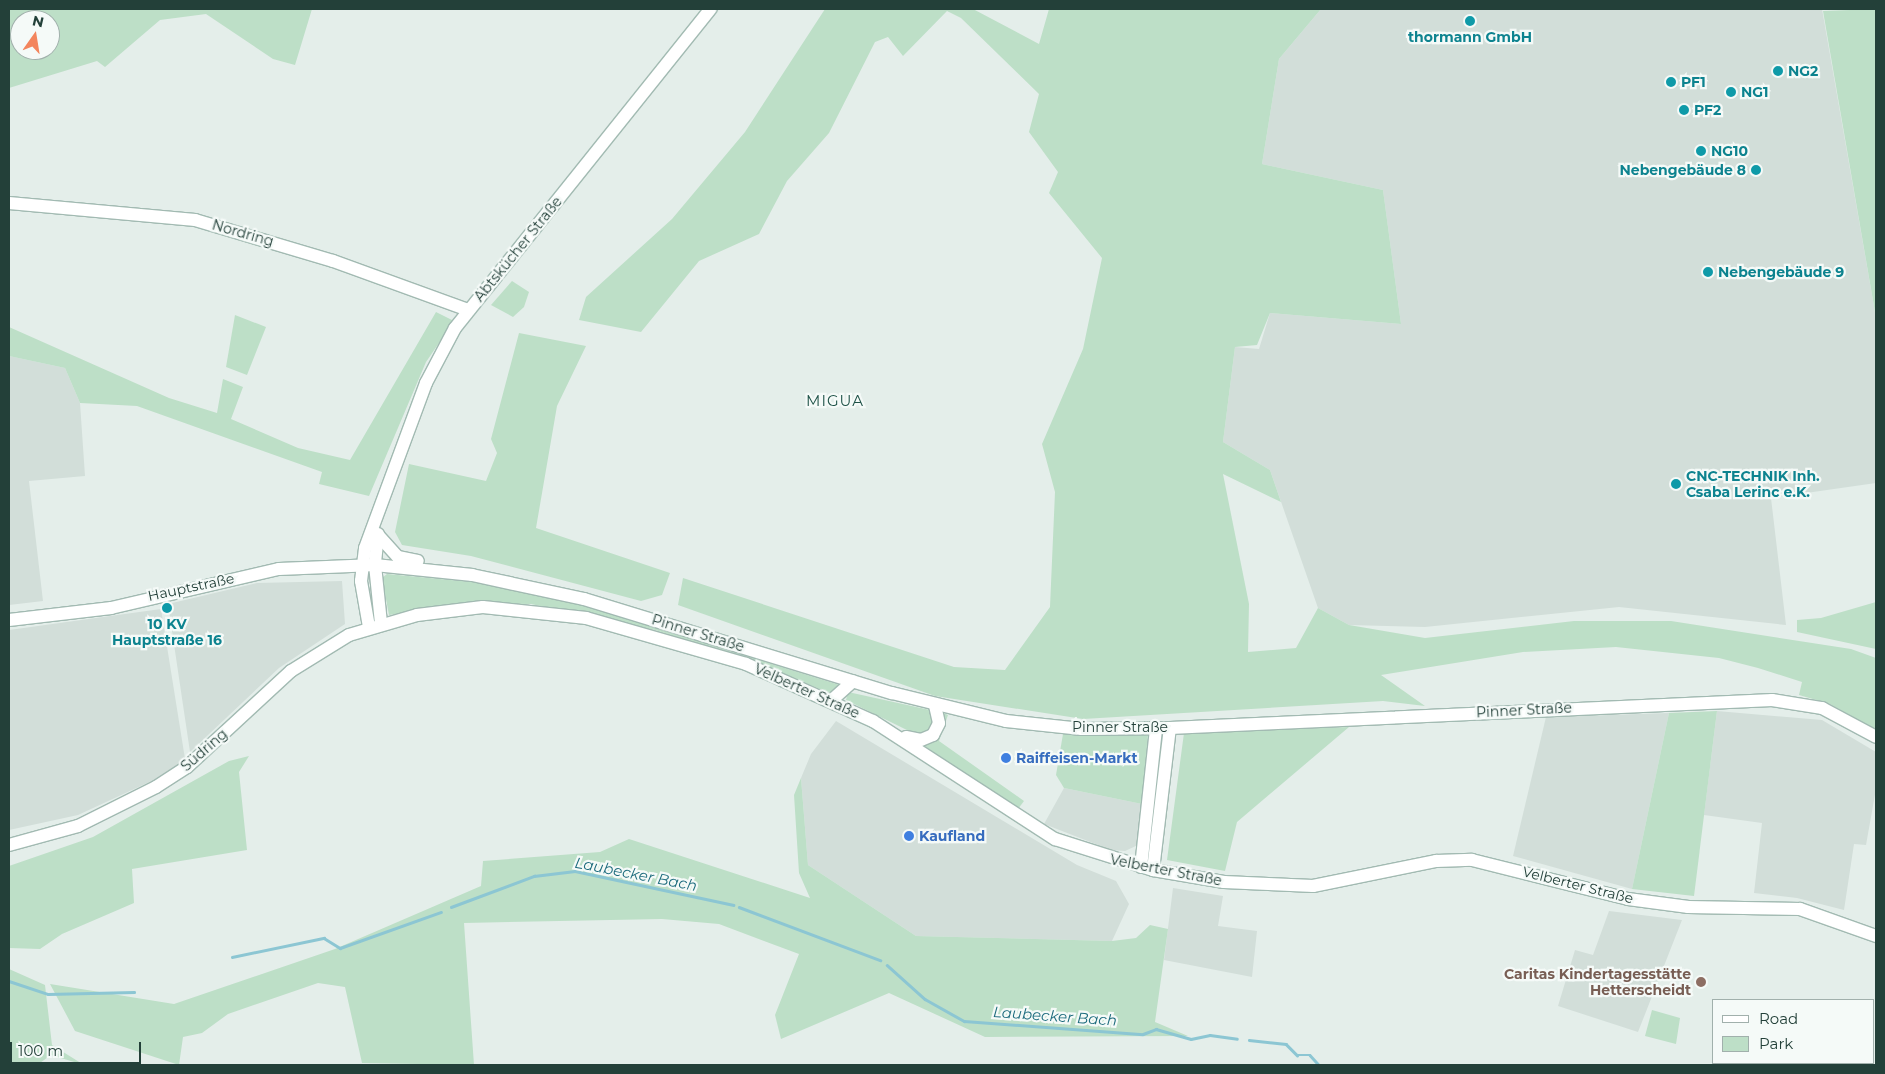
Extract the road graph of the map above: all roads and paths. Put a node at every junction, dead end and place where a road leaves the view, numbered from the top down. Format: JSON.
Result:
{"nodes":[{"id":1,"x":711,"y":9,"type":"edge"},
{"id":2,"x":9,"y":203,"type":"edge"},
{"id":3,"x":468,"y":310,"type":"junction"},
{"id":4,"x":378,"y":519,"type":"junction"},
{"id":5,"x":378,"y":535,"type":"junction"},
{"id":6,"x":361,"y":565,"type":"junction"},
{"id":7,"x":375,"y":565,"type":"junction"},
{"id":8,"x":528,"y":586,"type":"junction"},
{"id":9,"x":9,"y":620,"type":"edge"},
{"id":10,"x":375,"y":625,"type":"junction"},
{"id":11,"x":853,"y":682,"type":"junction"},
{"id":12,"x":832,"y":700,"type":"junction"},
{"id":13,"x":935,"y":706,"type":"junction"},
{"id":14,"x":1156,"y":728,"type":"junction"},
{"id":15,"x":1170,"y":728,"type":"junction"},
{"id":16,"x":900,"y":736,"type":"junction"},
{"id":17,"x":1876,"y":737,"type":"edge"},
{"id":18,"x":9,"y":845,"type":"edge"},
{"id":19,"x":1147,"y":869,"type":"junction"},
{"id":20,"x":1876,"y":936,"type":"edge"}],
"edges":[{"from":1,"to":3,"type":"street","name":"Abtskücher Straße"},
{"from":2,"to":3,"type":"street","name":"Nordring"},
{"from":3,"to":4,"type":"street","name":"Abtskücher Straße"},
{"from":4,"to":5,"type":"street","name":"Abtskücher Straße"},
{"from":4,"to":6,"type":"street","name":"Abtskücher Straße"},
{"from":5,"to":7,"type":"street","name":"Abtskücher Straße"},
{"from":5,"to":8,"type":"street"},
{"from":6,"to":7,"type":"street","name":"Hauptstraße"},
{"from":6,"to":9,"type":"street","name":"Hauptstraße"},
{"from":6,"to":10,"type":"street"},
{"from":7,"to":8,"type":"street","name":"Pinner Straße"},
{"from":7,"to":10,"type":"street","name":"Abtskücher Straße"},
{"from":8,"to":11,"type":"street","name":"Pinner Straße"},
{"from":10,"to":12,"type":"street","name":"Velberter Straße"},
{"from":10,"to":18,"type":"street","name":"Südring"},
{"from":11,"to":12,"type":"street"},
{"from":11,"to":13,"type":"street","name":"Pinner Straße"},
{"from":12,"to":16,"type":"street","name":"Velberter Straße"},
{"from":13,"to":14,"type":"street","name":"Pinner Straße"},
{"from":13,"to":16,"type":"street"},
{"from":14,"to":15,"type":"street","name":"Pinner Straße"},
{"from":14,"to":19,"type":"street"},
{"from":15,"to":17,"type":"street","name":"Pinner Straße"},
{"from":15,"to":19,"type":"street"},
{"from":16,"to":19,"type":"street","name":"Velberter Straße"},
{"from":19,"to":20,"type":"street","name":"Velberter Straße"}]}
